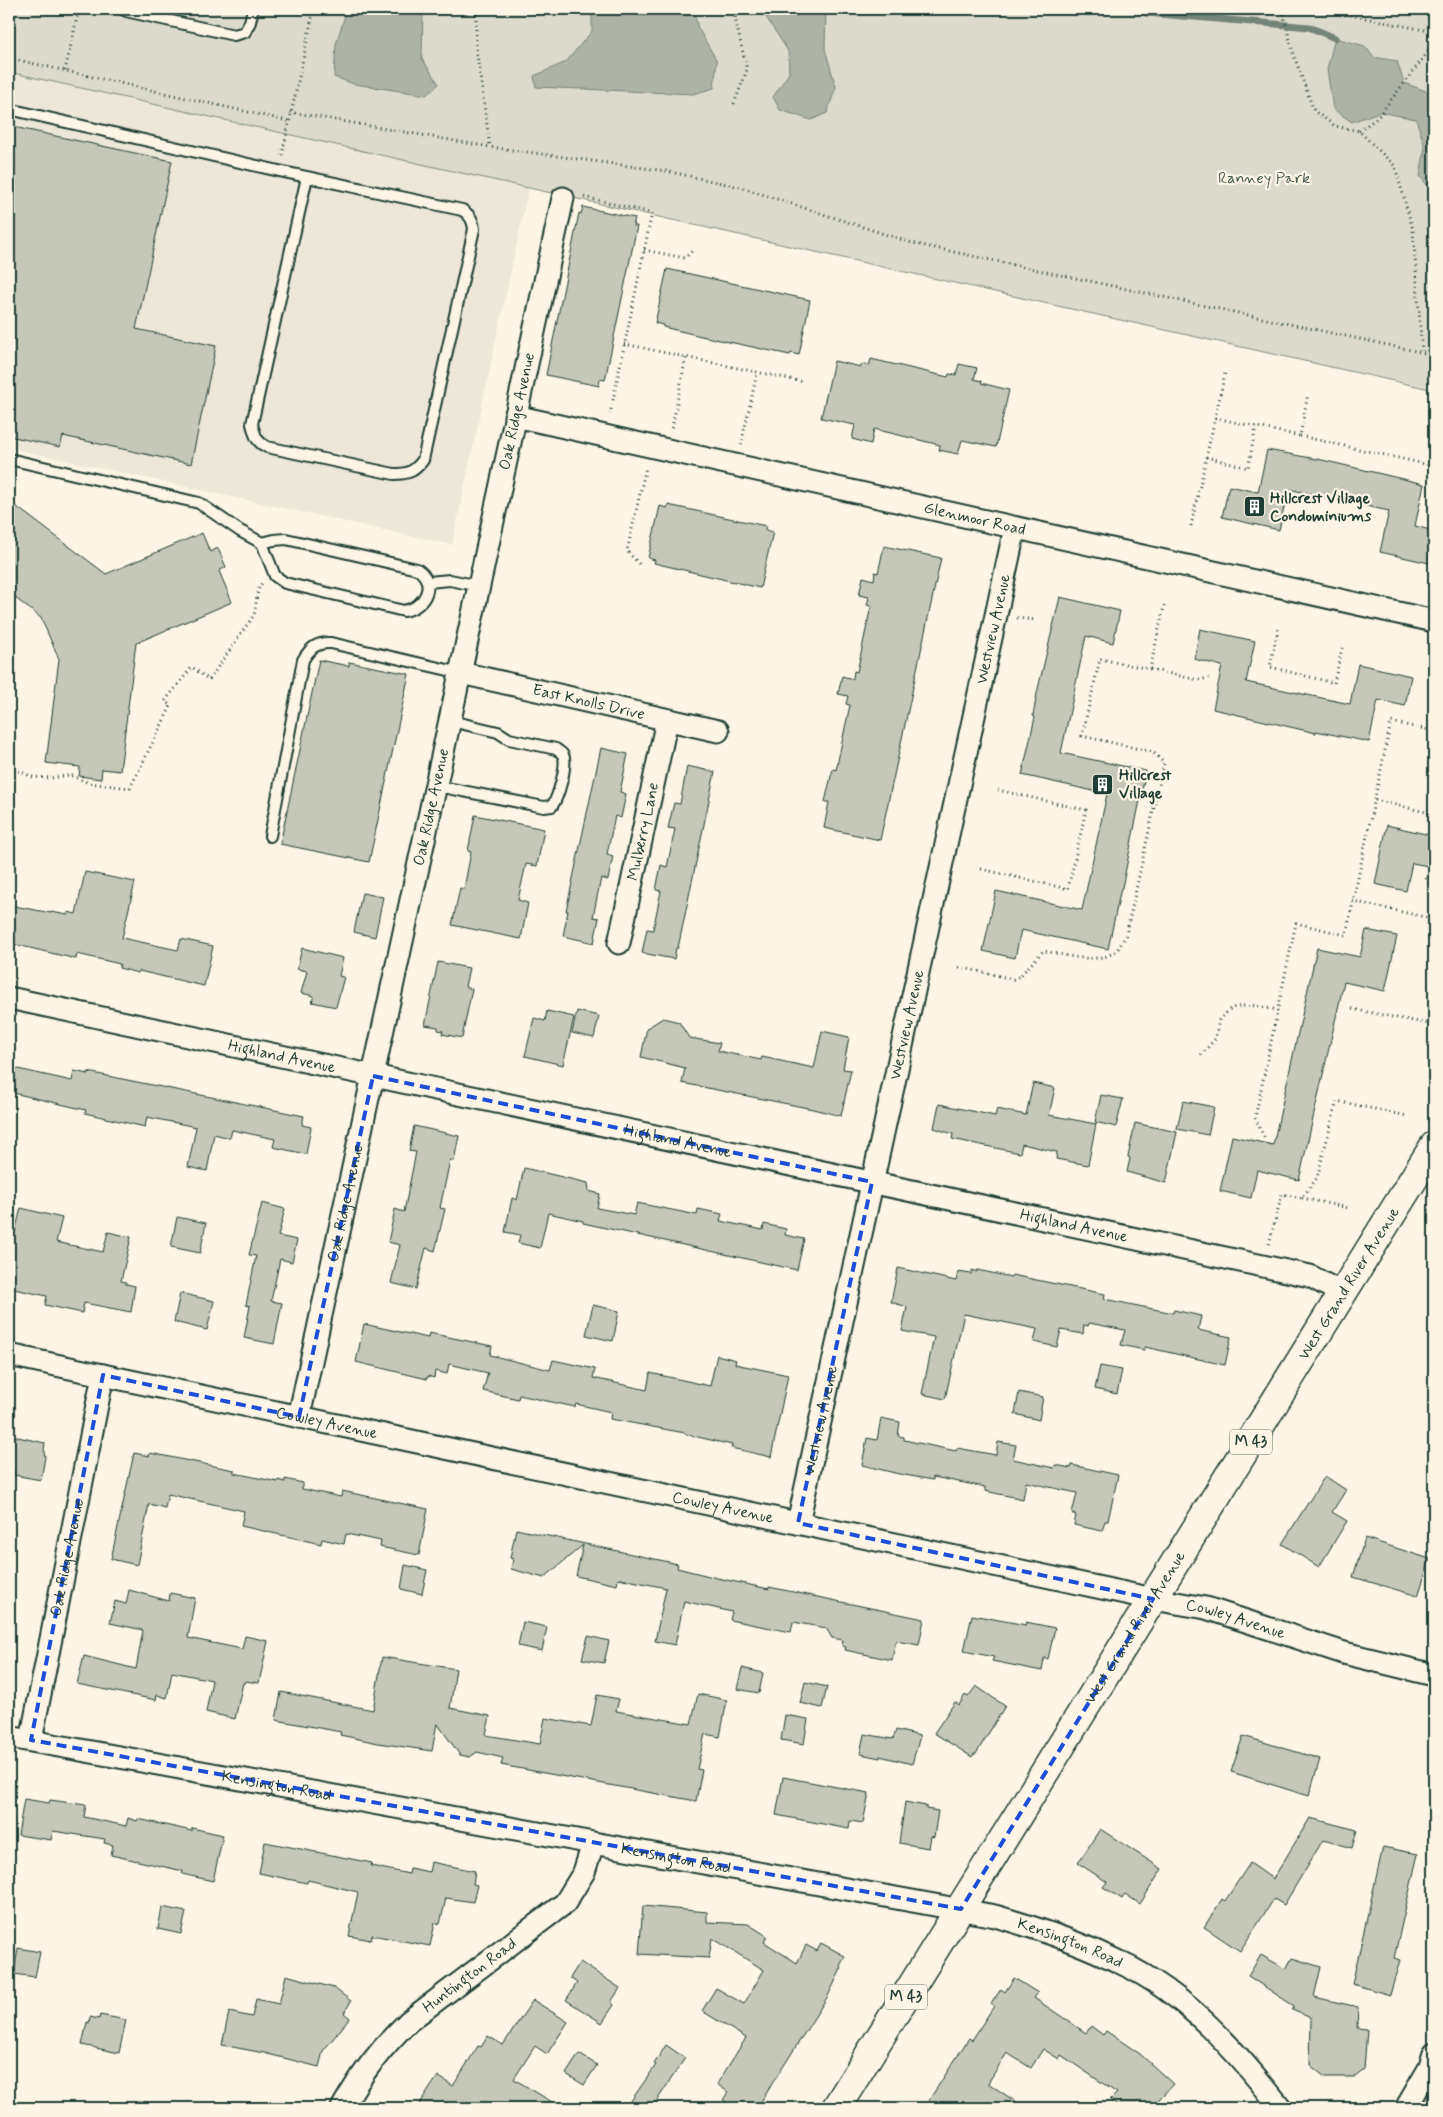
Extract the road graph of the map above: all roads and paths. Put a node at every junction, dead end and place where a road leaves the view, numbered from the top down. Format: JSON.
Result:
{"nodes":[{"id":1,"x":79,"y":9,"type":"edge"},
{"id":2,"x":123,"y":9,"type":"edge"},
{"id":3,"x":253,"y":9,"type":"edge"},
{"id":4,"x":314,"y":9,"type":"edge"},
{"id":5,"x":476,"y":9,"type":"edge"},
{"id":6,"x":737,"y":9,"type":"edge"},
{"id":7,"x":1282,"y":9,"type":"edge"},
{"id":8,"x":1321,"y":9,"type":"edge"},
{"id":9,"x":1434,"y":32,"type":"edge"},
{"id":10,"x":1434,"y":44,"type":"edge"},
{"id":11,"x":9,"y":58,"type":"edge"},
{"id":12,"x":65,"y":71,"type":"junction"},
{"id":13,"x":734,"y":104,"type":"dead end"},
{"id":14,"x":9,"y":109,"type":"edge"},
{"id":15,"x":290,"y":112,"type":"junction"},
{"id":16,"x":288,"y":121,"type":"junction"},
{"id":17,"x":1359,"y":130,"type":"junction"},
{"id":18,"x":490,"y":147,"type":"junction"},
{"id":19,"x":279,"y":171,"type":"junction"},
{"id":20,"x":307,"y":177,"type":"junction"},
{"id":21,"x":572,"y":197,"type":"joint"},
{"id":22,"x":644,"y":250,"type":"junction"},
{"id":23,"x":692,"y":251,"type":"dead end"},
{"id":24,"x":624,"y":344,"type":"junction"},
{"id":25,"x":1422,"y":352,"type":"junction"},
{"id":26,"x":1434,"y":354,"type":"edge"},
{"id":27,"x":686,"y":357,"type":"junction"},
{"id":28,"x":757,"y":373,"type":"junction"},
{"id":29,"x":1226,"y":373,"type":"dead end"},
{"id":30,"x":804,"y":382,"type":"dead end"},
{"id":31,"x":1308,"y":394,"type":"dead end"},
{"id":32,"x":515,"y":416,"type":"junction"},
{"id":33,"x":609,"y":418,"type":"dead end"},
{"id":34,"x":1215,"y":418,"type":"junction"},
{"id":35,"x":1256,"y":427,"type":"junction"},
{"id":36,"x":671,"y":432,"type":"dead end"},
{"id":37,"x":1300,"y":436,"type":"junction"},
{"id":38,"x":740,"y":448,"type":"dead end"},
{"id":39,"x":1206,"y":457,"type":"junction"},
{"id":40,"x":9,"y":459,"type":"edge"},
{"id":41,"x":646,"y":464,"type":"dead end"},
{"id":42,"x":1434,"y":466,"type":"edge"},
{"id":43,"x":1190,"y":526,"type":"dead end"},
{"id":44,"x":1015,"y":528,"type":"junction"},
{"id":45,"x":262,"y":543,"type":"junction"},
{"id":46,"x":639,"y":564,"type":"dead end"},
{"id":47,"x":275,"y":576,"type":"junction"},
{"id":48,"x":428,"y":582,"type":"junction"},
{"id":49,"x":480,"y":586,"type":"junction"},
{"id":50,"x":1165,"y":602,"type":"dead end"},
{"id":51,"x":1434,"y":621,"type":"edge"},
{"id":52,"x":1278,"y":629,"type":"dead end"},
{"id":53,"x":1343,"y":644,"type":"dead end"},
{"id":54,"x":1150,"y":669,"type":"junction"},
{"id":55,"x":461,"y":673,"type":"junction"},
{"id":56,"x":1209,"y":678,"type":"dead end"},
{"id":57,"x":667,"y":720,"type":"junction"},
{"id":58,"x":451,"y":721,"type":"junction"},
{"id":59,"x":718,"y":731,"type":"dead end"},
{"id":60,"x":1434,"y":731,"type":"edge"},
{"id":61,"x":9,"y":768,"type":"edge"},
{"id":62,"x":437,"y":786,"type":"junction"},
{"id":63,"x":998,"y":790,"type":"dead end"},
{"id":64,"x":1375,"y":800,"type":"junction"},
{"id":65,"x":1434,"y":814,"type":"edge"},
{"id":66,"x":270,"y":836,"type":"dead end"},
{"id":67,"x":981,"y":869,"type":"dead end"},
{"id":68,"x":1426,"y":878,"type":"dead end"},
{"id":69,"x":1434,"y":893,"type":"edge"},
{"id":70,"x":1352,"y":901,"type":"junction"},
{"id":71,"x":1434,"y":919,"type":"edge"},
{"id":72,"x":619,"y":943,"type":"dead end"},
{"id":73,"x":959,"y":967,"type":"dead end"},
{"id":74,"x":9,"y":998,"type":"edge"},
{"id":75,"x":1352,"y":1009,"type":"dead end"},
{"id":76,"x":1278,"y":1010,"type":"junction"},
{"id":77,"x":1434,"y":1025,"type":"edge"},
{"id":78,"x":1201,"y":1055,"type":"dead end"},
{"id":79,"x":373,"y":1076,"type":"junction"},
{"id":80,"x":1407,"y":1116,"type":"dead end"},
{"id":81,"x":1264,"y":1137,"type":"dead end"},
{"id":82,"x":1434,"y":1146,"type":"edge"},
{"id":83,"x":872,"y":1182,"type":"junction"},
{"id":84,"x":1302,"y":1198,"type":"junction"},
{"id":85,"x":1349,"y":1208,"type":"dead end"},
{"id":86,"x":1269,"y":1244,"type":"dead end"},
{"id":87,"x":1343,"y":1294,"type":"junction"},
{"id":88,"x":9,"y":1355,"type":"edge"},
{"id":89,"x":103,"y":1375,"type":"junction"},
{"id":90,"x":299,"y":1417,"type":"junction"},
{"id":91,"x":798,"y":1523,"type":"junction"},
{"id":92,"x":1153,"y":1599,"type":"junction"},
{"id":93,"x":1434,"y":1675,"type":"edge"},
{"id":94,"x":9,"y":1737,"type":"edge"},
{"id":95,"x":31,"y":1740,"type":"junction"},
{"id":96,"x":593,"y":1844,"type":"junction"},
{"id":97,"x":961,"y":1909,"type":"junction"},
{"id":98,"x":1434,"y":2053,"type":"edge"},
{"id":99,"x":342,"y":2108,"type":"edge"},
{"id":100,"x":836,"y":2108,"type":"edge"},
{"id":101,"x":1281,"y":2108,"type":"edge"},
{"id":102,"x":1406,"y":2108,"type":"edge"}],
"edges":[{"from":1,"to":12,"type":"path"},
{"from":2,"to":3,"type":"lane"},
{"from":4,"to":15,"type":"path"},
{"from":5,"to":18,"type":"path"},
{"from":6,"to":13,"type":"path"},
{"from":7,"to":17,"type":"path"},
{"from":8,"to":9,"type":"path"},
{"from":10,"to":17,"type":"path"},
{"from":11,"to":12,"type":"path"},
{"from":12,"to":16,"type":"path"},
{"from":14,"to":19,"type":"lane"},
{"from":15,"to":16,"type":"path"},
{"from":15,"to":18,"type":"path"},
{"from":16,"to":19,"type":"path"},
{"from":17,"to":25,"type":"path"},
{"from":18,"to":25,"type":"path"},
{"from":19,"to":20,"type":"lane"},
{"from":20,"to":20,"type":"lane"},
{"from":21,"to":22,"type":"path"},
{"from":21,"to":32,"type":"street","name":"Oak Ridge Avenue"},
{"from":22,"to":23,"type":"path"},
{"from":22,"to":24,"type":"path"},
{"from":24,"to":27,"type":"path"},
{"from":24,"to":33,"type":"path"},
{"from":25,"to":26,"type":"path"},
{"from":27,"to":28,"type":"path"},
{"from":27,"to":36,"type":"path"},
{"from":28,"to":30,"type":"path"},
{"from":28,"to":38,"type":"path"},
{"from":29,"to":34,"type":"path"},
{"from":31,"to":37,"type":"path"},
{"from":32,"to":44,"type":"street","name":"Glenmoor Road"},
{"from":32,"to":49,"type":"street","name":"Oak Ridge Avenue"},
{"from":34,"to":35,"type":"path"},
{"from":34,"to":39,"type":"path"},
{"from":35,"to":37,"type":"path"},
{"from":35,"to":39,"type":"path"},
{"from":37,"to":42,"type":"path"},
{"from":39,"to":43,"type":"path"},
{"from":40,"to":45,"type":"lane"},
{"from":41,"to":46,"type":"path"},
{"from":44,"to":51,"type":"street","name":"Glenmoor Road"},
{"from":44,"to":83,"type":"street","name":"Westview Avenue"},
{"from":45,"to":47,"type":"lane"},
{"from":45,"to":48,"type":"lane"},
{"from":47,"to":48,"type":"lane"},
{"from":47,"to":61,"type":"path"},
{"from":48,"to":49,"type":"lane"},
{"from":49,"to":55,"type":"street","name":"Oak Ridge Avenue"},
{"from":50,"to":54,"type":"path"},
{"from":52,"to":53,"type":"path"},
{"from":54,"to":56,"type":"path"},
{"from":54,"to":73,"type":"path"},
{"from":55,"to":57,"type":"street","name":"East Knolls Drive"},
{"from":55,"to":58,"type":"street","name":"Oak Ridge Avenue"},
{"from":55,"to":66,"type":"lane"},
{"from":57,"to":59,"type":"street","name":"East Knolls Drive"},
{"from":57,"to":72,"type":"street","name":"Mulberry Lane"},
{"from":58,"to":62,"type":"street","name":"Oak Ridge Avenue"},
{"from":58,"to":62,"type":"lane"},
{"from":60,"to":64,"type":"path"},
{"from":62,"to":79,"type":"street","name":"Oak Ridge Avenue"},
{"from":63,"to":67,"type":"path"},
{"from":64,"to":65,"type":"path"},
{"from":64,"to":70,"type":"path"},
{"from":68,"to":69,"type":"path"},
{"from":70,"to":71,"type":"path"},
{"from":70,"to":76,"type":"path"},
{"from":74,"to":79,"type":"street","name":"Highland Avenue"},
{"from":75,"to":77,"type":"path"},
{"from":76,"to":78,"type":"path"},
{"from":76,"to":81,"type":"path"},
{"from":79,"to":83,"type":"street","name":"Highland Avenue"},
{"from":79,"to":90,"type":"street","name":"Oak Ridge Avenue"},
{"from":80,"to":84,"type":"path"},
{"from":82,"to":87,"type":"main road","name":"West Grand River Avenue","number":"M 43"},
{"from":83,"to":87,"type":"street","name":"Highland Avenue"},
{"from":83,"to":91,"type":"street","name":"Westview Avenue"},
{"from":84,"to":85,"type":"path"},
{"from":84,"to":86,"type":"path"},
{"from":87,"to":92,"type":"main road","name":"West Grand River Avenue","number":"M 43"},
{"from":88,"to":89,"type":"street","name":"Cowley Avenue"},
{"from":89,"to":90,"type":"street","name":"Cowley Avenue"},
{"from":89,"to":95,"type":"street","name":"Oak Ridge Avenue"},
{"from":90,"to":91,"type":"street","name":"Cowley Avenue"},
{"from":91,"to":92,"type":"street","name":"Cowley Avenue"},
{"from":92,"to":93,"type":"street","name":"Cowley Avenue"},
{"from":92,"to":97,"type":"main road","name":"West Grand River Avenue","number":"M 43"},
{"from":94,"to":95,"type":"street","name":"Kensington Road"},
{"from":95,"to":96,"type":"street","name":"Kensington Road"},
{"from":96,"to":97,"type":"street","name":"Kensington Road"},
{"from":96,"to":99,"type":"street","name":"Huntington Road"},
{"from":97,"to":100,"type":"main road","name":"West Grand River Avenue","number":"M 43"},
{"from":97,"to":101,"type":"street","name":"Kensington Road"},
{"from":98,"to":102,"type":"street"}]}
